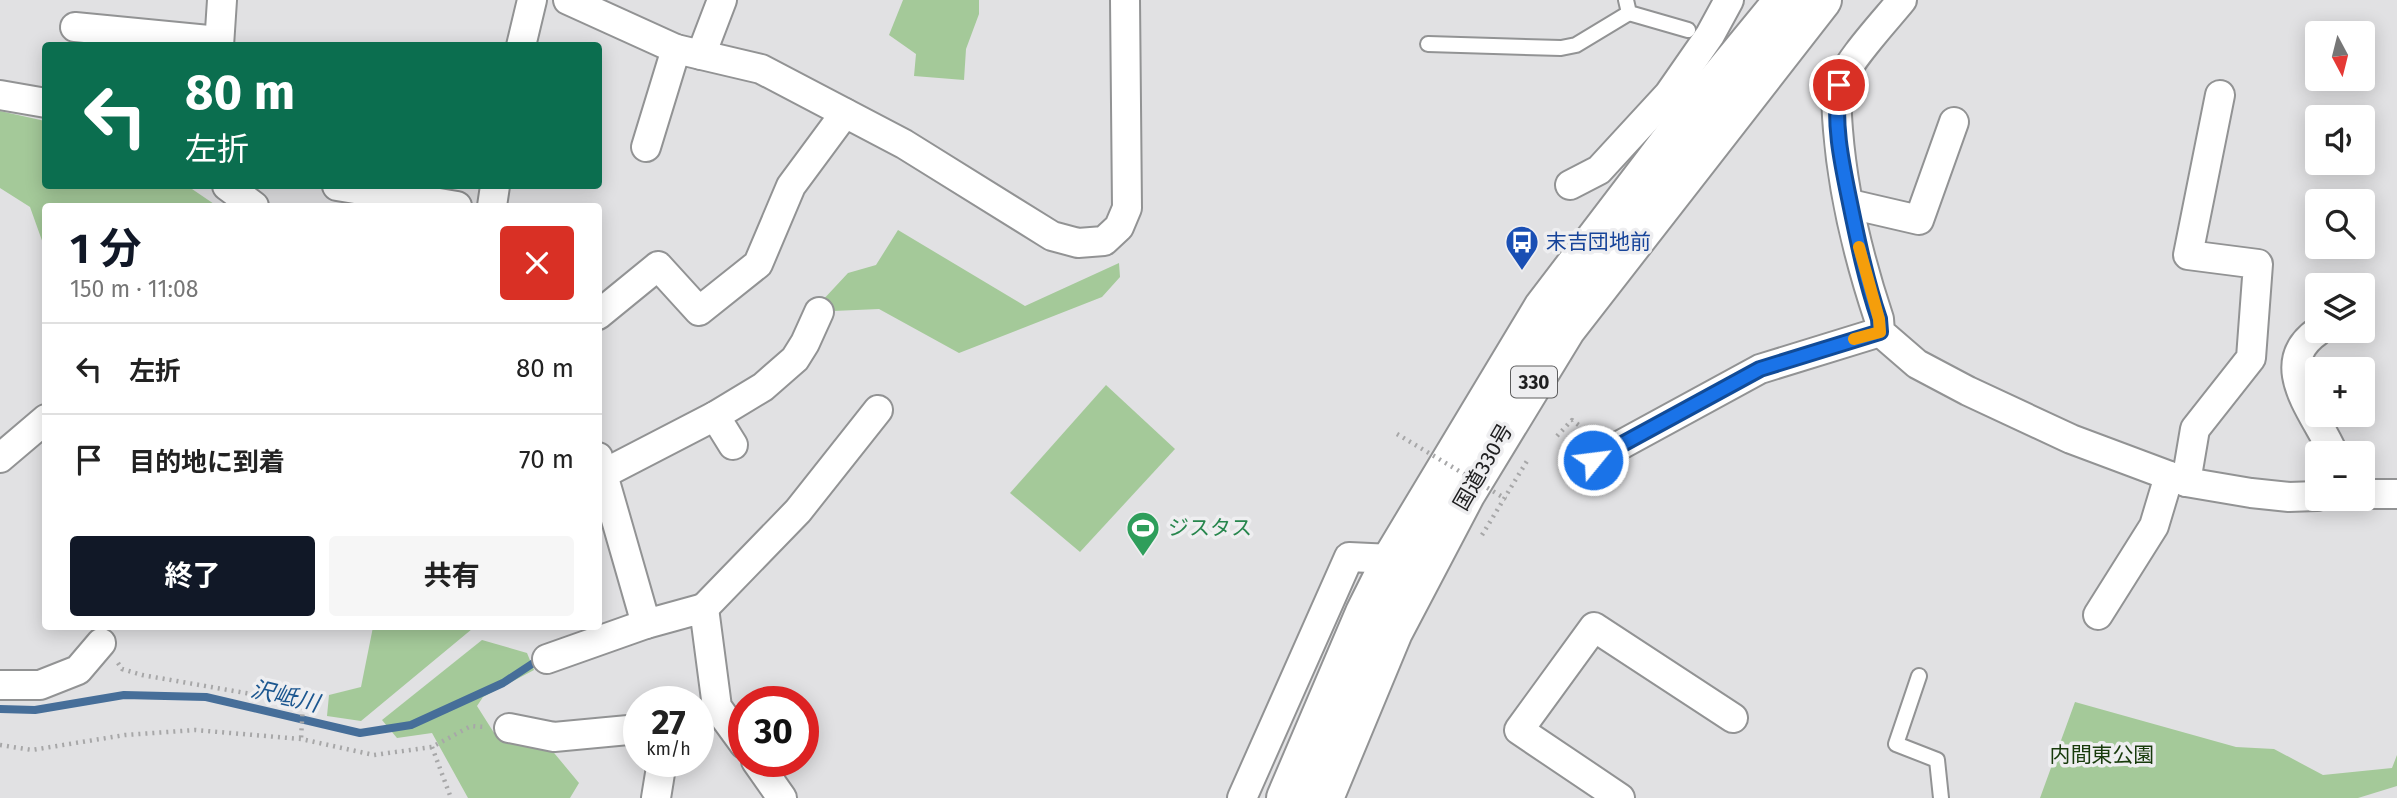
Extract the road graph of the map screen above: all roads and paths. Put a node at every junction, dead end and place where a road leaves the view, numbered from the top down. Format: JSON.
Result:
{"nodes":[{"id":1,"x":222,"y":0,"type":"edge"},
{"id":2,"x":532,"y":0,"type":"edge"},
{"id":3,"x":568,"y":0,"type":"edge"},
{"id":4,"x":722,"y":0,"type":"edge"},
{"id":5,"x":1125,"y":0,"type":"edge"},
{"id":6,"x":1729,"y":0,"type":"edge"},
{"id":7,"x":1784,"y":0,"type":"edge"},
{"id":8,"x":1822,"y":0,"type":"edge"},
{"id":9,"x":1902,"y":0,"type":"edge"},
{"id":10,"x":1628,"y":7,"type":"edge"},
{"id":11,"x":75,"y":27,"type":"dead end"},
{"id":12,"x":1714,"y":39,"type":"junction"},
{"id":13,"x":210,"y":42,"type":"edge"},
{"id":14,"x":219,"y":42,"type":"edge"},
{"id":15,"x":521,"y":42,"type":"edge"},
{"id":16,"x":1428,"y":44,"type":"dead end"},
{"id":17,"x":688,"y":52,"type":"junction"},
{"id":18,"x":0,"y":95,"type":"edge"},
{"id":19,"x":2220,"y":95,"type":"dead end"},
{"id":20,"x":42,"y":102,"type":"edge"},
{"id":21,"x":845,"y":113,"type":"junction"},
{"id":22,"x":1954,"y":122,"type":"dead end"},
{"id":23,"x":646,"y":147,"type":"dead end"},
{"id":24,"x":1570,"y":185,"type":"dead end"},
{"id":25,"x":231,"y":189,"type":"edge"},
{"id":26,"x":354,"y":189,"type":"edge"},
{"id":27,"x":250,"y":203,"type":"edge"},
{"id":28,"x":439,"y":203,"type":"edge"},
{"id":29,"x":1850,"y":204,"type":"junction"},
{"id":30,"x":602,"y":312,"type":"edge"},
{"id":31,"x":819,"y":312,"type":"dead end"},
{"id":32,"x":1880,"y":332,"type":"junction"},
{"id":33,"x":2305,"y":341,"type":"edge"},
{"id":34,"x":878,"y":410,"type":"dead end"},
{"id":35,"x":715,"y":416,"type":"junction"},
{"id":36,"x":42,"y":422,"type":"edge"},
{"id":37,"x":1397,"y":434,"type":"dead end"},
{"id":38,"x":1557,"y":436,"type":"dead end"},
{"id":39,"x":2328,"y":441,"type":"edge"},
{"id":40,"x":733,"y":445,"type":"dead end"},
{"id":41,"x":0,"y":458,"type":"edge"},
{"id":42,"x":1593,"y":460,"type":"joint"},
{"id":43,"x":1527,"y":461,"type":"dead end"},
{"id":44,"x":602,"y":466,"type":"edge"},
{"id":45,"x":602,"y":470,"type":"edge"},
{"id":46,"x":2178,"y":479,"type":"junction"},
{"id":47,"x":2375,"y":494,"type":"edge"},
{"id":48,"x":2397,"y":494,"type":"edge"},
{"id":49,"x":2305,"y":496,"type":"edge"},
{"id":50,"x":1506,"y":499,"type":"junction"},
{"id":51,"x":1482,"y":536,"type":"dead end"},
{"id":52,"x":1392,"y":559,"type":"junction"},
{"id":53,"x":704,"y":608,"type":"junction"},
{"id":54,"x":2098,"y":615,"type":"dead end"},
{"id":55,"x":646,"y":624,"type":"junction"},
{"id":56,"x":101,"y":643,"type":"joint"},
{"id":57,"x":547,"y":659,"type":"dead end"},
{"id":58,"x":1919,"y":676,"type":"dead end"},
{"id":59,"x":0,"y":685,"type":"edge"},
{"id":60,"x":707,"y":686,"type":"edge"},
{"id":61,"x":714,"y":716,"type":"edge"},
{"id":62,"x":1733,"y":718,"type":"dead end"},
{"id":63,"x":509,"y":728,"type":"joint"},
{"id":64,"x":728,"y":729,"type":"edge"},
{"id":65,"x":623,"y":731,"type":"edge"},
{"id":66,"x":301,"y":739,"type":"junction"},
{"id":67,"x":0,"y":745,"type":"edge"},
{"id":68,"x":432,"y":747,"type":"junction"},
{"id":69,"x":659,"y":777,"type":"edge"},
{"id":70,"x":767,"y":777,"type":"edge"},
{"id":71,"x":451,"y":798,"type":"edge"},
{"id":72,"x":656,"y":798,"type":"edge"},
{"id":73,"x":782,"y":798,"type":"edge"},
{"id":74,"x":1242,"y":798,"type":"edge"},
{"id":75,"x":1286,"y":798,"type":"edge"},
{"id":76,"x":1324,"y":798,"type":"edge"},
{"id":77,"x":1620,"y":798,"type":"edge"},
{"id":78,"x":1941,"y":798,"type":"edge"}],
"edges":[{"from":1,"to":14,"type":"street"},
{"from":2,"to":15,"type":"street"},
{"from":3,"to":17,"type":"street"},
{"from":4,"to":17,"type":"street"},
{"from":5,"to":21,"type":"street"},
{"from":6,"to":12,"type":"street"},
{"from":7,"to":12,"type":"highway","name":"国道330号","number":"330"},
{"from":8,"to":76,"type":"highway","name":"国道330号","number":"330"},
{"from":9,"to":29,"type":"street"},
{"from":10,"to":12,"type":"lane"},
{"from":10,"to":16,"type":"lane"},
{"from":11,"to":13,"type":"street"},
{"from":12,"to":24,"type":"street"},
{"from":12,"to":52,"type":"highway","name":"国道330号","number":"330"},
{"from":17,"to":21,"type":"street"},
{"from":17,"to":23,"type":"street"},
{"from":18,"to":20,"type":"street"},
{"from":19,"to":46,"type":"street"},
{"from":21,"to":30,"type":"street"},
{"from":22,"to":29,"type":"street"},
{"from":25,"to":27,"type":"street"},
{"from":26,"to":28,"type":"street"},
{"from":29,"to":32,"type":"street"},
{"from":31,"to":35,"type":"street"},
{"from":32,"to":42,"type":"street"},
{"from":32,"to":46,"type":"street"},
{"from":33,"to":39,"type":"street"},
{"from":34,"to":53,"type":"street"},
{"from":35,"to":40,"type":"street"},
{"from":35,"to":44,"type":"street"},
{"from":36,"to":41,"type":"street"},
{"from":37,"to":50,"type":"path","bridge":true},
{"from":38,"to":42,"type":"path"},
{"from":43,"to":50,"type":"path"},
{"from":45,"to":55,"type":"street"},
{"from":46,"to":49,"type":"street"},
{"from":46,"to":54,"type":"street"},
{"from":47,"to":48,"type":"street"},
{"from":50,"to":51,"type":"path"},
{"from":52,"to":74,"type":"street"},
{"from":52,"to":75,"type":"highway","name":"国道330号","number":"330"},
{"from":53,"to":55,"type":"street"},
{"from":53,"to":60,"type":"street"},
{"from":55,"to":57,"type":"street"},
{"from":56,"to":59,"type":"street"},
{"from":56,"to":66,"type":"path"},
{"from":58,"to":78,"type":"lane"},
{"from":61,"to":64,"type":"street"},
{"from":62,"to":77,"type":"street"},
{"from":63,"to":65,"type":"street"},
{"from":63,"to":68,"type":"path"},
{"from":66,"to":67,"type":"path"},
{"from":66,"to":68,"type":"path"},
{"from":68,"to":71,"type":"path"},
{"from":69,"to":72,"type":"street"},
{"from":70,"to":73,"type":"street"}]}
